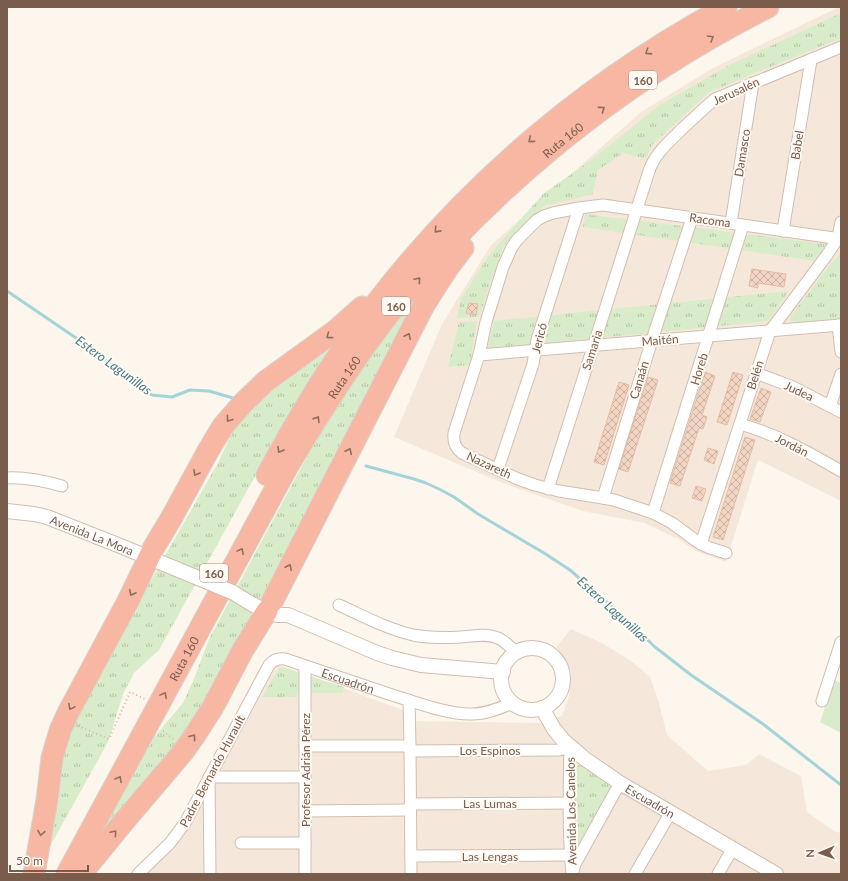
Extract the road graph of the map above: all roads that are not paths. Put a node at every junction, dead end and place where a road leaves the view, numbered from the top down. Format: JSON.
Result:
{"nodes":[{"id":1,"x":726,"y":7,"type":"edge"},
{"id":2,"x":768,"y":7,"type":"edge"},
{"id":3,"x":841,"y":47,"type":"edge"},
{"id":4,"x":811,"y":60,"type":"junction"},
{"id":5,"x":753,"y":83,"type":"junction"},
{"id":6,"x":528,"y":169,"type":"junction"},
{"id":7,"x":579,"y":208,"type":"junction"},
{"id":8,"x":637,"y":210,"type":"junction"},
{"id":9,"x":692,"y":218,"type":"junction"},
{"id":10,"x":841,"y":222,"type":"edge"},
{"id":11,"x":731,"y":223,"type":"junction"},
{"id":12,"x":743,"y":225,"type":"junction"},
{"id":13,"x":783,"y":231,"type":"junction"},
{"id":14,"x":840,"y":238,"type":"edge"},
{"id":15,"x":409,"y":262,"type":"junction"},
{"id":16,"x":840,"y":325,"type":"edge"},
{"id":17,"x":770,"y":331,"type":"junction"},
{"id":18,"x":709,"y":336,"type":"junction"},
{"id":19,"x":652,"y":340,"type":"junction"},
{"id":20,"x":593,"y":345,"type":"junction"},
{"id":21,"x":536,"y":350,"type":"junction"},
{"id":22,"x":841,"y":352,"type":"edge"},
{"id":23,"x":479,"y":355,"type":"junction"},
{"id":24,"x":756,"y":373,"type":"junction"},
{"id":25,"x":841,"y":374,"type":"edge"},
{"id":26,"x":830,"y":406,"type":"junction"},
{"id":27,"x":841,"y":412,"type":"edge"},
{"id":28,"x":740,"y":424,"type":"junction"},
{"id":29,"x":498,"y":469,"type":"junction"},
{"id":30,"x":841,"y":471,"type":"edge"},
{"id":31,"x":7,"y":478,"type":"edge"},
{"id":32,"x":62,"y":486,"type":"dead end"},
{"id":33,"x":548,"y":489,"type":"junction"},
{"id":34,"x":603,"y":498,"type":"junction"},
{"id":35,"x":7,"y":511,"type":"edge"},
{"id":36,"x":654,"y":513,"type":"junction"},
{"id":37,"x":701,"y":544,"type":"junction"},
{"id":38,"x":726,"y":554,"type":"dead end"},
{"id":39,"x":149,"y":558,"type":"junction"},
{"id":40,"x":339,"y":605,"type":"dead end"},
{"id":41,"x":269,"y":606,"type":"junction"},
{"id":42,"x":841,"y":642,"type":"edge"},
{"id":43,"x":517,"y":652,"type":"junction"},
{"id":44,"x":276,"y":659,"type":"joint"},
{"id":45,"x":305,"y":666,"type":"junction"},
{"id":46,"x":503,"y":672,"type":"junction"},
{"id":47,"x":836,"y":672,"type":"edge"},
{"id":48,"x":409,"y":700,"type":"junction"},
{"id":49,"x":822,"y":701,"type":"dead end"},
{"id":50,"x":513,"y":703,"type":"junction"},
{"id":51,"x":542,"y":708,"type":"junction"},
{"id":52,"x":305,"y":746,"type":"junction"},
{"id":53,"x":570,"y":747,"type":"junction"},
{"id":54,"x":410,"y":748,"type":"junction"},
{"id":55,"x":209,"y":777,"type":"junction"},
{"id":56,"x":305,"y":777,"type":"junction"},
{"id":57,"x":620,"y":783,"type":"junction"},
{"id":58,"x":570,"y":803,"type":"junction"},
{"id":59,"x":410,"y":807,"type":"junction"},
{"id":60,"x":305,"y":811,"type":"junction"},
{"id":61,"x":671,"y":812,"type":"junction"},
{"id":62,"x":241,"y":842,"type":"dead end"},
{"id":63,"x":305,"y":842,"type":"junction"},
{"id":64,"x":732,"y":848,"type":"junction"},
{"id":65,"x":570,"y":855,"type":"junction"},
{"id":66,"x":410,"y":856,"type":"junction"},
{"id":67,"x":34,"y":874,"type":"edge"},
{"id":68,"x":51,"y":874,"type":"edge"},
{"id":69,"x":67,"y":874,"type":"edge"},
{"id":70,"x":81,"y":874,"type":"edge"},
{"id":71,"x":138,"y":874,"type":"edge"},
{"id":72,"x":210,"y":874,"type":"edge"},
{"id":73,"x":305,"y":874,"type":"edge"},
{"id":74,"x":410,"y":874,"type":"edge"},
{"id":75,"x":572,"y":874,"type":"edge"},
{"id":76,"x":635,"y":874,"type":"edge"},
{"id":77,"x":718,"y":874,"type":"edge"},
{"id":78,"x":776,"y":874,"type":"edge"}],
"edges":[{"from":1,"to":15,"type":"highway","name":"Ruta 160","number":"160","one_way":true},
{"from":6,"to":2,"type":"highway","name":"Ruta 160","number":"160","one_way":true},
{"from":3,"to":4,"type":"street","name":"Jerusalén"},
{"from":4,"to":5,"type":"street","name":"Jerusalén"},
{"from":4,"to":13,"type":"street","name":"Babel"},
{"from":5,"to":8,"type":"street","name":"Jerusalén"},
{"from":5,"to":11,"type":"street","name":"Damasco"},
{"from":41,"to":6,"type":"highway","one_way":true},
{"from":69,"to":6,"type":"highway","name":"Ruta 160","number":"160","one_way":true},
{"from":7,"to":8,"type":"street","name":"Racoma"},
{"from":7,"to":21,"type":"street","name":"Jericó"},
{"from":7,"to":23,"type":"street","name":"Nazareth"},
{"from":8,"to":9,"type":"street","name":"Racoma"},
{"from":8,"to":20,"type":"street","name":"Samaria"},
{"from":9,"to":11,"type":"street","name":"Racoma"},
{"from":9,"to":19,"type":"street","name":"Canaán"},
{"from":10,"to":14,"type":"street","name":"Belén"},
{"from":11,"to":12,"type":"street","name":"Racoma"},
{"from":12,"to":13,"type":"street","name":"Racoma"},
{"from":12,"to":18,"type":"street","name":"Horeb"},
{"from":13,"to":14,"type":"street","name":"Racoma"},
{"from":14,"to":17,"type":"street","name":"Belén"},
{"from":15,"to":39,"type":"highway","one_way":true},
{"from":15,"to":68,"type":"highway","name":"Ruta 160","number":"160","one_way":true},
{"from":16,"to":17,"type":"street","name":"Maitén"},
{"from":16,"to":22,"type":"street"},
{"from":17,"to":18,"type":"street","name":"Maitén"},
{"from":17,"to":24,"type":"street","name":"Belén"},
{"from":18,"to":19,"type":"street","name":"Maitén"},
{"from":18,"to":36,"type":"street","name":"Horeb"},
{"from":19,"to":20,"type":"street","name":"Maitén"},
{"from":19,"to":34,"type":"street","name":"Canaán"},
{"from":20,"to":21,"type":"street","name":"Maitén"},
{"from":20,"to":33,"type":"street","name":"Samaria"},
{"from":21,"to":23,"type":"street","name":"Maitén"},
{"from":21,"to":29,"type":"street","name":"Jericó"},
{"from":23,"to":29,"type":"street","name":"Nazareth"},
{"from":24,"to":26,"type":"street","name":"Judea"},
{"from":24,"to":28,"type":"street","name":"Belén"},
{"from":25,"to":26,"type":"street"},
{"from":26,"to":27,"type":"street","name":"Judea"},
{"from":28,"to":30,"type":"street","name":"Jordán"},
{"from":28,"to":37,"type":"street","name":"Belén"},
{"from":29,"to":33,"type":"street","name":"Nazareth"},
{"from":31,"to":32,"type":"street"},
{"from":33,"to":34,"type":"street","name":"Nazareth"},
{"from":34,"to":36,"type":"street","name":"Nazareth"},
{"from":35,"to":39,"type":"street","name":"Avenida La Mora"},
{"from":36,"to":37,"type":"street","name":"Nazareth"},
{"from":37,"to":38,"type":"street","name":"Nazareth"},
{"from":39,"to":41,"type":"street","name":"Avenida La Mora","bridge":true},
{"from":39,"to":67,"type":"highway","one_way":true},
{"from":40,"to":43,"type":"street"},
{"from":41,"to":46,"type":"street"},
{"from":70,"to":41,"type":"highway","one_way":true},
{"from":42,"to":47,"type":"street"},
{"from":43,"to":46,"type":"street"},
{"from":43,"to":51,"type":"street"},
{"from":44,"to":45,"type":"street","name":"Escuadrón"},
{"from":44,"to":55,"type":"street","name":"Padre Bernardo Hurault"},
{"from":45,"to":48,"type":"street","name":"Escuadrón"},
{"from":45,"to":52,"type":"street","name":"Profesor Adrián Pérez"},
{"from":46,"to":50,"type":"street"},
{"from":47,"to":49,"type":"street"},
{"from":48,"to":50,"type":"street","name":"Escuadrón"},
{"from":48,"to":54,"type":"street"},
{"from":50,"to":51,"type":"street"},
{"from":51,"to":53,"type":"street","name":"Escuadrón"},
{"from":52,"to":54,"type":"street"},
{"from":52,"to":56,"type":"street","name":"Profesor Adrián Pérez"},
{"from":53,"to":54,"type":"street","name":"Los Espinos"},
{"from":53,"to":57,"type":"street","name":"Escuadrón"},
{"from":53,"to":58,"type":"street","name":"Avenida Los Canelos"},
{"from":54,"to":59,"type":"street"},
{"from":55,"to":56,"type":"street"},
{"from":55,"to":71,"type":"street","name":"Padre Bernardo Hurault"},
{"from":55,"to":72,"type":"street"},
{"from":56,"to":60,"type":"street","name":"Profesor Adrián Pérez"},
{"from":57,"to":61,"type":"street","name":"Escuadrón"},
{"from":57,"to":75,"type":"street","name":"Avenida Los Canelos"},
{"from":58,"to":59,"type":"street","name":"Las Lumas"},
{"from":58,"to":65,"type":"street","name":"Avenida Los Canelos"},
{"from":59,"to":60,"type":"street"},
{"from":59,"to":66,"type":"street"},
{"from":60,"to":63,"type":"street","name":"Profesor Adrián Pérez"},
{"from":61,"to":64,"type":"street","name":"Escuadrón"},
{"from":61,"to":76,"type":"street"},
{"from":62,"to":63,"type":"street"},
{"from":63,"to":73,"type":"street","name":"Profesor Adrián Pérez"},
{"from":64,"to":77,"type":"street"},
{"from":64,"to":78,"type":"street","name":"Escuadrón"},
{"from":65,"to":66,"type":"street","name":"Las Lengas"},
{"from":65,"to":75,"type":"street","name":"Avenida Los Canelos"},
{"from":66,"to":74,"type":"street"}]}
